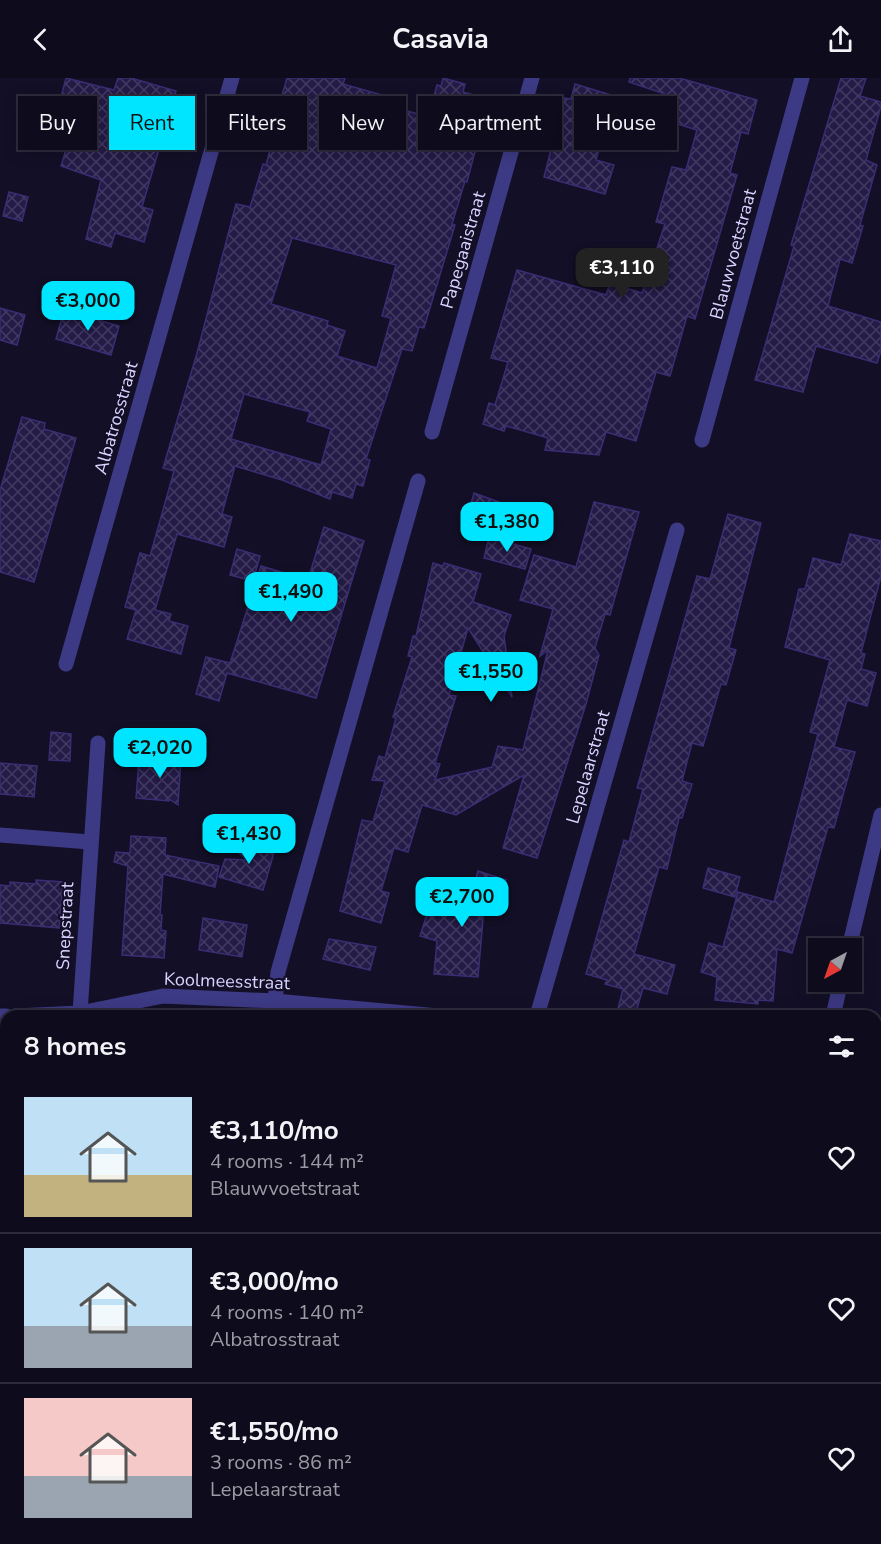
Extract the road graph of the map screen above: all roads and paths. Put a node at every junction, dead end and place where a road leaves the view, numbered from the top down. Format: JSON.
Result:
{"nodes":[{"id":1,"x":232,"y":78,"type":"edge"},
{"id":2,"x":532,"y":78,"type":"edge"},
{"id":3,"x":802,"y":78,"type":"edge"},
{"id":4,"x":432,"y":432,"type":"dead end"},
{"id":5,"x":702,"y":440,"type":"dead end"},
{"id":6,"x":418,"y":481,"type":"dead end"},
{"id":7,"x":677,"y":530,"type":"dead end"},
{"id":8,"x":66,"y":664,"type":"dead end"},
{"id":9,"x":98,"y":743,"type":"dead end"},
{"id":10,"x":881,"y":815,"type":"edge"},
{"id":11,"x":0,"y":835,"type":"edge"},
{"id":12,"x":90,"y":842,"type":"junction"},
{"id":13,"x":851,"y":938,"type":"edge"},
{"id":14,"x":839,"y":992,"type":"edge"},
{"id":15,"x":275,"y":1001,"type":"junction"},
{"id":16,"x":80,"y":1010,"type":"edge"},
{"id":17,"x":95,"y":1010,"type":"edge"},
{"id":18,"x":373,"y":1010,"type":"edge"},
{"id":19,"x":539,"y":1010,"type":"edge"},
{"id":20,"x":835,"y":1010,"type":"edge"}],
"edges":[{"from":1,"to":8,"type":"street","name":"Albatrosstraat"},
{"from":2,"to":4,"type":"street","name":"Papegaaistraat"},
{"from":3,"to":5,"type":"street","name":"Blauwvoetstraat"},
{"from":6,"to":15,"type":"street"},
{"from":7,"to":19,"type":"street","name":"Lepelaarstraat"},
{"from":9,"to":12,"type":"street","name":"Snepstraat"},
{"from":10,"to":13,"type":"street"},
{"from":11,"to":12,"type":"street"},
{"from":12,"to":16,"type":"street","name":"Snepstraat"},
{"from":14,"to":20,"type":"street"},
{"from":15,"to":17,"type":"street","name":"Koolmeesstraat"},
{"from":15,"to":18,"type":"street","name":"Koolmeesstraat"}]}
